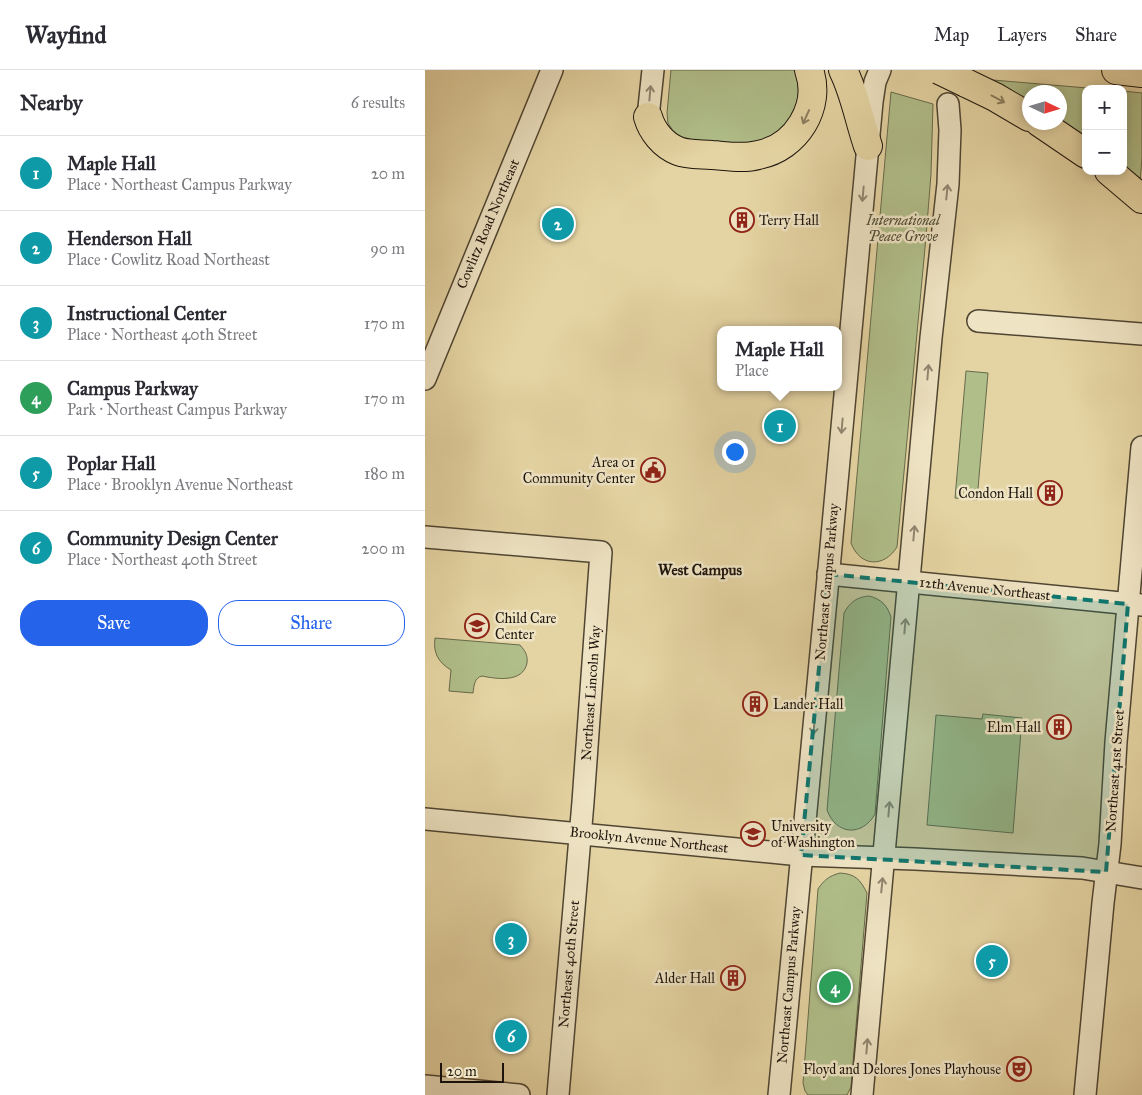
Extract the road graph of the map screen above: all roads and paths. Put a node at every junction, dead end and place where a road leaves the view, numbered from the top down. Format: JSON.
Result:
{"nodes":[{"id":1,"x":552,"y":70,"type":"edge"},
{"id":2,"x":653,"y":70,"type":"edge"},
{"id":3,"x":809,"y":70,"type":"edge"},
{"id":4,"x":843,"y":70,"type":"edge"},
{"id":5,"x":880,"y":70,"type":"edge"},
{"id":6,"x":939,"y":70,"type":"edge"},
{"id":7,"x":1116,"y":70,"type":"edge"},
{"id":8,"x":1142,"y":74,"type":"edge"},
{"id":9,"x":948,"y":104,"type":"dead end"},
{"id":10,"x":1022,"y":113,"type":"edge"},
{"id":11,"x":648,"y":117,"type":"joint"},
{"id":12,"x":1051,"y":130,"type":"edge"},
{"id":13,"x":868,"y":146,"type":"junction"},
{"id":14,"x":1082,"y":151,"type":"edge"},
{"id":15,"x":1114,"y":175,"type":"edge"},
{"id":16,"x":1142,"y":200,"type":"edge"},
{"id":17,"x":978,"y":320,"type":"dead end"},
{"id":18,"x":1142,"y":334,"type":"edge"},
{"id":19,"x":425,"y":379,"type":"edge"},
{"id":20,"x":1142,"y":447,"type":"edge"},
{"id":21,"x":425,"y":537,"type":"edge"},
{"id":22,"x":829,"y":574,"type":"junction"},
{"id":23,"x":909,"y":582,"type":"junction"},
{"id":24,"x":1135,"y":604,"type":"edge"},
{"id":25,"x":425,"y":819,"type":"edge"},
{"id":26,"x":581,"y":833,"type":"junction"},
{"id":27,"x":801,"y":855,"type":"junction"},
{"id":28,"x":885,"y":858,"type":"junction"},
{"id":29,"x":1106,"y":872,"type":"junction"},
{"id":30,"x":1142,"y":878,"type":"edge"},
{"id":31,"x":425,"y":1086,"type":"edge"},
{"id":32,"x":519,"y":1095,"type":"edge"},
{"id":33,"x":558,"y":1095,"type":"edge"},
{"id":34,"x":779,"y":1095,"type":"edge"},
{"id":35,"x":862,"y":1095,"type":"edge"},
{"id":36,"x":1085,"y":1095,"type":"edge"}],
"edges":[{"from":1,"to":19,"type":"street","name":"Cowlitz Road Northeast"},
{"from":11,"to":2,"type":"street","one_way":true},
{"from":3,"to":11,"type":"main road","one_way":true},
{"from":4,"to":13,"type":"main road"},
{"from":5,"to":13,"type":"street","name":"Northeast Campus Parkway"},
{"from":6,"to":10,"type":"main road","one_way":true,"bridge":true},
{"from":7,"to":8,"type":"main road"},
{"from":23,"to":9,"type":"street","one_way":true},
{"from":12,"to":14,"type":"main road"},
{"from":13,"to":22,"type":"street","name":"Northeast Campus Parkway","one_way":true},
{"from":15,"to":16,"type":"main road"},
{"from":17,"to":18,"type":"street"},
{"from":20,"to":24,"type":"street","name":"Northeast 41st Street"},
{"from":21,"to":26,"type":"street","name":"Northeast Lincoln Way"},
{"from":22,"to":23,"type":"street","name":"12th Avenue Northeast"},
{"from":22,"to":27,"type":"street","name":"Northeast Campus Parkway","one_way":true},
{"from":23,"to":24,"type":"street","name":"12th Avenue Northeast"},
{"from":28,"to":23,"type":"street","one_way":true},
{"from":24,"to":29,"type":"street","name":"Northeast 41st Street"},
{"from":25,"to":26,"type":"street","name":"Brooklyn Avenue Northeast"},
{"from":26,"to":27,"type":"street","name":"Brooklyn Avenue Northeast"},
{"from":26,"to":33,"type":"street","name":"Northeast 40th Street"},
{"from":27,"to":28,"type":"street","name":"Brooklyn Avenue Northeast"},
{"from":27,"to":34,"type":"street","name":"Northeast Campus Parkway"},
{"from":28,"to":29,"type":"street","name":"Brooklyn Avenue Northeast"},
{"from":35,"to":28,"type":"street","one_way":true},
{"from":29,"to":30,"type":"street","name":"Brooklyn Avenue Northeast"},
{"from":29,"to":36,"type":"street","name":"Northeast 41st Street"},
{"from":31,"to":32,"type":"street"}]}
